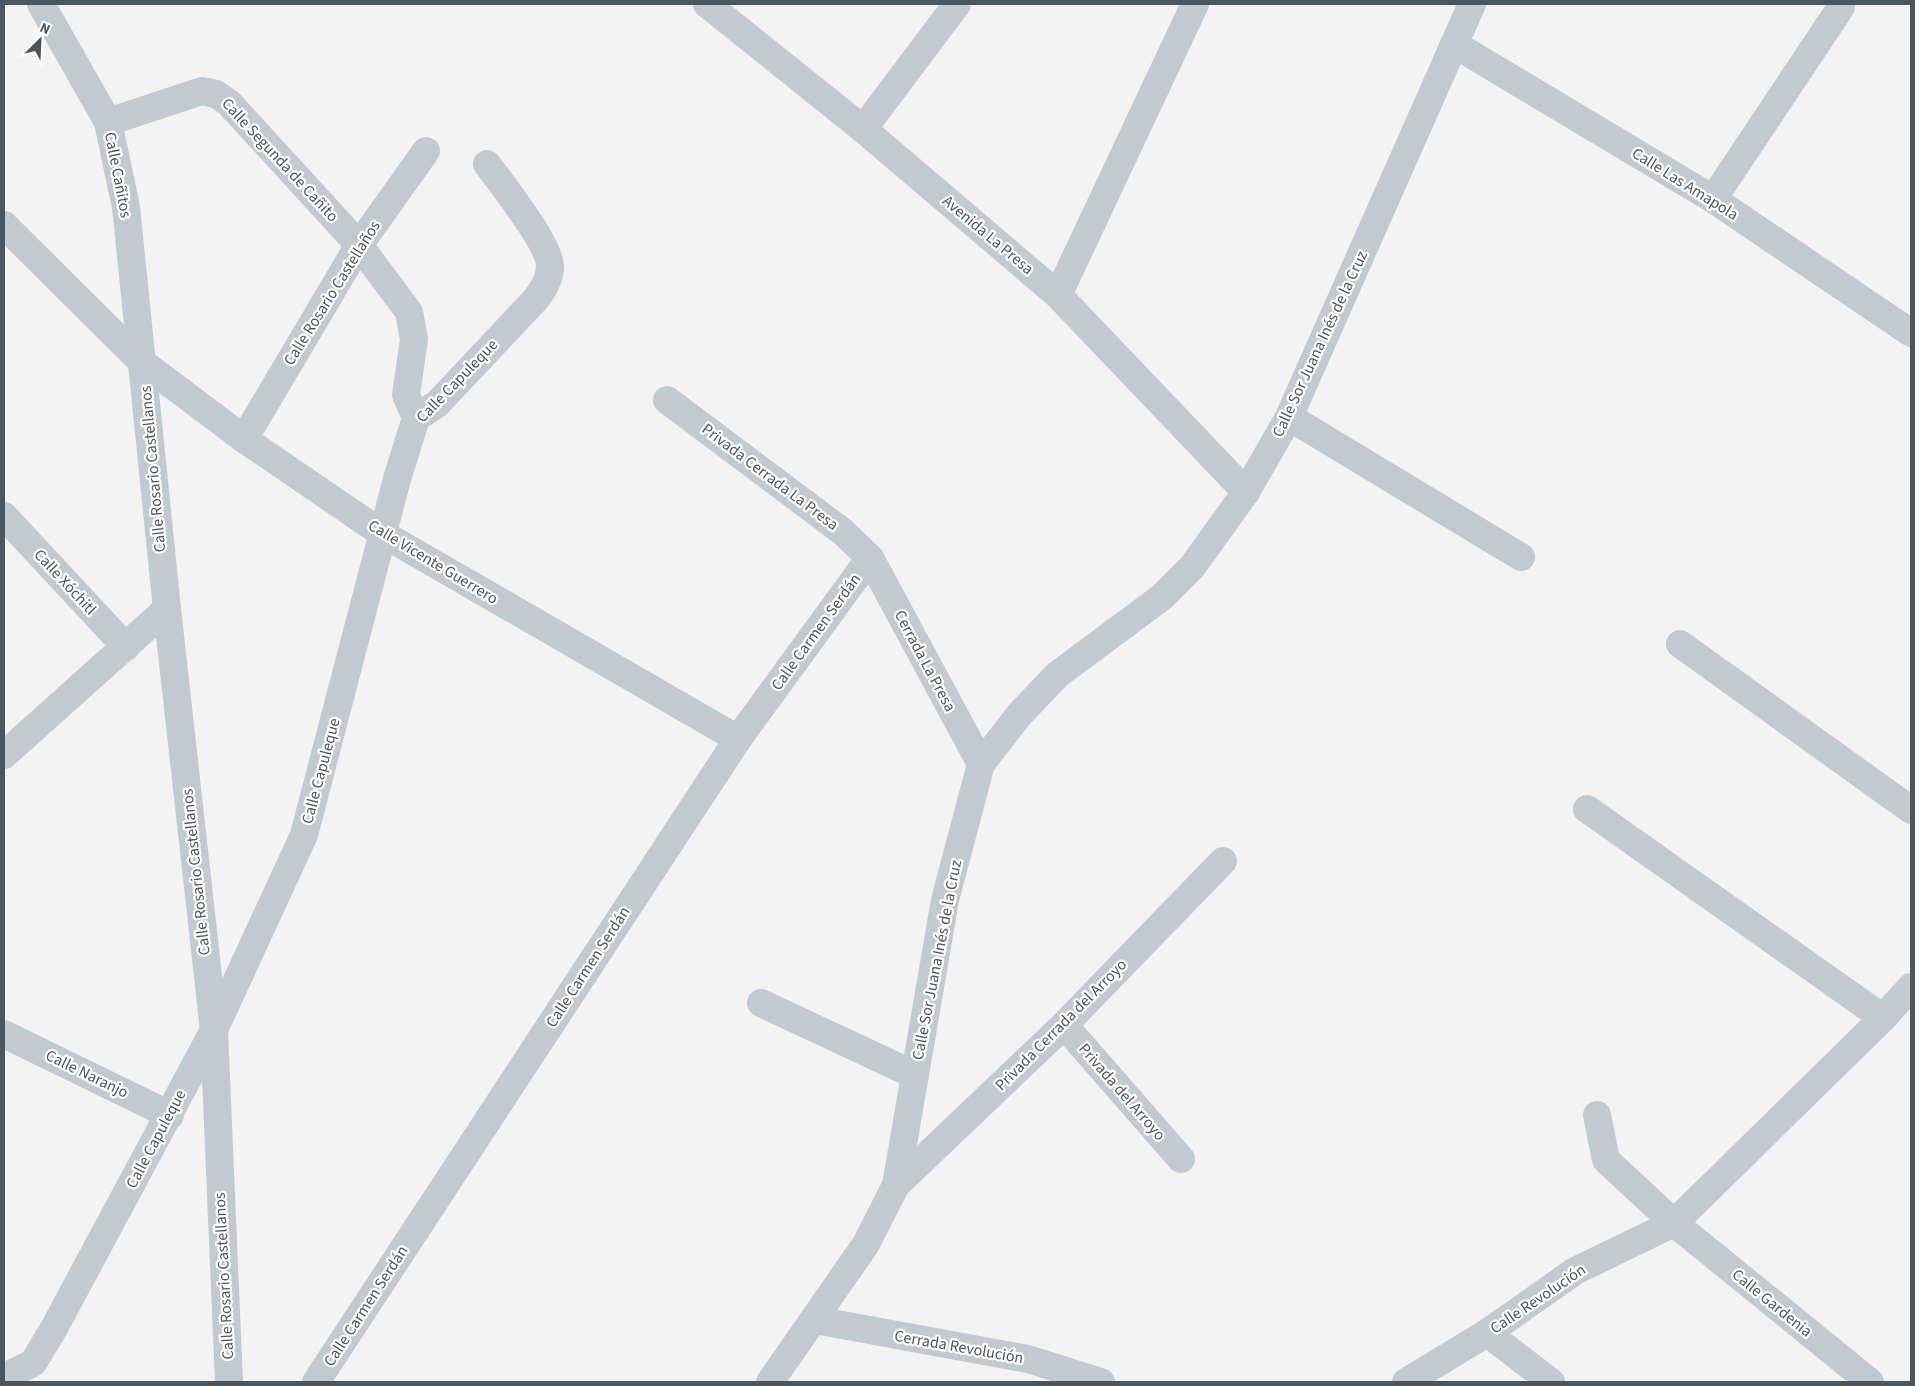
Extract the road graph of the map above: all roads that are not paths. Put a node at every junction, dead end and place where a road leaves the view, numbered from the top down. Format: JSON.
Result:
{"nodes":[{"id":1,"x":41,"y":4,"type":"edge"},
{"id":2,"x":707,"y":4,"type":"edge"},
{"id":3,"x":957,"y":4,"type":"edge"},
{"id":4,"x":1195,"y":4,"type":"edge"},
{"id":5,"x":1472,"y":4,"type":"edge"},
{"id":6,"x":1841,"y":7,"type":"dead end"},
{"id":7,"x":1454,"y":44,"type":"junction"},
{"id":8,"x":108,"y":122,"type":"junction"},
{"id":9,"x":863,"y":129,"type":"junction"},
{"id":10,"x":426,"y":151,"type":"dead end"},
{"id":11,"x":487,"y":164,"type":"dead end"},
{"id":12,"x":1713,"y":199,"type":"junction"},
{"id":13,"x":4,"y":226,"type":"edge"},
{"id":14,"x":359,"y":245,"type":"junction"},
{"id":15,"x":1058,"y":295,"type":"junction"},
{"id":16,"x":1911,"y":333,"type":"edge"},
{"id":17,"x":143,"y":363,"type":"junction"},
{"id":18,"x":667,"y":400,"type":"dead end"},
{"id":19,"x":1289,"y":417,"type":"junction"},
{"id":20,"x":416,"y":418,"type":"junction"},
{"id":21,"x":244,"y":439,"type":"junction"},
{"id":22,"x":1246,"y":492,"type":"junction"},
{"id":23,"x":4,"y":516,"type":"edge"},
{"id":24,"x":383,"y":534,"type":"junction"},
{"id":25,"x":1521,"y":557,"type":"dead end"},
{"id":26,"x":870,"y":558,"type":"junction"},
{"id":27,"x":166,"y":609,"type":"junction"},
{"id":28,"x":1680,"y":644,"type":"dead end"},
{"id":29,"x":126,"y":647,"type":"junction"},
{"id":30,"x":738,"y":738,"type":"junction"},
{"id":31,"x":4,"y":755,"type":"edge"},
{"id":32,"x":980,"y":764,"type":"junction"},
{"id":33,"x":1587,"y":809,"type":"dead end"},
{"id":34,"x":1911,"y":810,"type":"edge"},
{"id":35,"x":1223,"y":861,"type":"dead end"},
{"id":36,"x":1911,"y":987,"type":"edge"},
{"id":37,"x":761,"y":1003,"type":"dead end"},
{"id":38,"x":1883,"y":1018,"type":"junction"},
{"id":39,"x":1064,"y":1025,"type":"junction"},
{"id":40,"x":214,"y":1030,"type":"junction"},
{"id":41,"x":4,"y":1034,"type":"edge"},
{"id":42,"x":915,"y":1075,"type":"junction"},
{"id":43,"x":170,"y":1115,"type":"junction"},
{"id":44,"x":1597,"y":1115,"type":"dead end"},
{"id":45,"x":1181,"y":1159,"type":"dead end"},
{"id":46,"x":896,"y":1185,"type":"junction"},
{"id":47,"x":1674,"y":1223,"type":"junction"},
{"id":48,"x":815,"y":1320,"type":"junction"},
{"id":49,"x":1487,"y":1333,"type":"junction"},
{"id":50,"x":4,"y":1377,"type":"edge"},
{"id":51,"x":229,"y":1382,"type":"edge"},
{"id":52,"x":316,"y":1382,"type":"edge"},
{"id":53,"x":770,"y":1382,"type":"edge"},
{"id":54,"x":1101,"y":1382,"type":"edge"},
{"id":55,"x":1406,"y":1382,"type":"edge"},
{"id":56,"x":1551,"y":1382,"type":"edge"},
{"id":57,"x":1870,"y":1382,"type":"edge"}],
"edges":[{"from":1,"to":8,"type":"street","name":"Calle Cañitos"},
{"from":2,"to":9,"type":"street","name":"Avenida La Presa"},
{"from":3,"to":9,"type":"street"},
{"from":4,"to":15,"type":"street"},
{"from":5,"to":7,"type":"street","name":"Calle Sor Juana Inés de la Cruz"},
{"from":6,"to":12,"type":"street"},
{"from":7,"to":12,"type":"street","name":"Calle Las Amapola"},
{"from":7,"to":19,"type":"street","name":"Calle Sor Juana Inés de la Cruz"},
{"from":8,"to":14,"type":"street","name":"Calle Segunda de Cañito"},
{"from":8,"to":17,"type":"street","name":"Calle Cañitos"},
{"from":9,"to":15,"type":"street","name":"Avenida La Presa"},
{"from":10,"to":14,"type":"street","name":"Calle Rosario Castellaños"},
{"from":11,"to":20,"type":"street","name":"Calle Capuleque"},
{"from":12,"to":16,"type":"street","name":"Calle Las Amapola"},
{"from":13,"to":17,"type":"street","name":"Calle Vicente Guerrero"},
{"from":14,"to":20,"type":"street"},
{"from":14,"to":21,"type":"street","name":"Calle Rosario Castellaños"},
{"from":15,"to":22,"type":"street","name":"Avenida La Presa"},
{"from":17,"to":21,"type":"street","name":"Calle Vicente Guerrero"},
{"from":17,"to":27,"type":"street","name":"Calle Rosario Castellanos"},
{"from":18,"to":26,"type":"street","name":"Privada Cerrada La Presa"},
{"from":19,"to":22,"type":"street","name":"Calle Sor Juana Inés de la Cruz"},
{"from":19,"to":25,"type":"street"},
{"from":20,"to":24,"type":"street","name":"Calle Capuleque"},
{"from":21,"to":24,"type":"street","name":"Calle Vicente Guerrero"},
{"from":22,"to":32,"type":"street","name":"Calle Sor Juana Inés de la Cruz"},
{"from":23,"to":29,"type":"street","name":"Calle Xóchitl"},
{"from":24,"to":30,"type":"street","name":"Calle Vicente Guerrero"},
{"from":24,"to":40,"type":"street","name":"Calle Capuleque"},
{"from":26,"to":30,"type":"street","name":"Calle Carmen Serdán"},
{"from":26,"to":32,"type":"street","name":"Cerrada La Presa"},
{"from":27,"to":29,"type":"street"},
{"from":27,"to":40,"type":"street","name":"Calle Rosario Castellanos"},
{"from":28,"to":34,"type":"street"},
{"from":29,"to":31,"type":"street"},
{"from":30,"to":52,"type":"street","name":"Calle Carmen Serdán"},
{"from":32,"to":42,"type":"street","name":"Calle Sor Juana Inés de la Cruz"},
{"from":33,"to":38,"type":"street"},
{"from":35,"to":39,"type":"street","name":"Privada Cerrada del Arroyo"},
{"from":36,"to":38,"type":"street","name":"Calle Revolución"},
{"from":37,"to":42,"type":"street"},
{"from":38,"to":47,"type":"street","name":"Calle Revolución"},
{"from":39,"to":45,"type":"street","name":"Privada del Arroyo"},
{"from":39,"to":46,"type":"street","name":"Privada Cerrada del Arroyo"},
{"from":40,"to":43,"type":"street","name":"Calle Capuleque"},
{"from":40,"to":51,"type":"street","name":"Calle Rosario Castellanos"},
{"from":41,"to":43,"type":"street","name":"Calle Naranjo"},
{"from":42,"to":46,"type":"street","name":"Calle Sor Juana Inés de la Cruz"},
{"from":43,"to":50,"type":"street","name":"Calle Capuleque"},
{"from":44,"to":47,"type":"street","name":"Calle Gardenia"},
{"from":46,"to":48,"type":"street","name":"Calle Sor Juana Inés de la Cruz"},
{"from":47,"to":49,"type":"street","name":"Calle Revolución"},
{"from":47,"to":57,"type":"street","name":"Calle Gardenia"},
{"from":48,"to":53,"type":"street","name":"Calle Sor Juana Inés de la Cruz"},
{"from":48,"to":54,"type":"street","name":"Cerrada Revolución"},
{"from":49,"to":55,"type":"street","name":"Calle Revolución"},
{"from":49,"to":56,"type":"street"}]}
